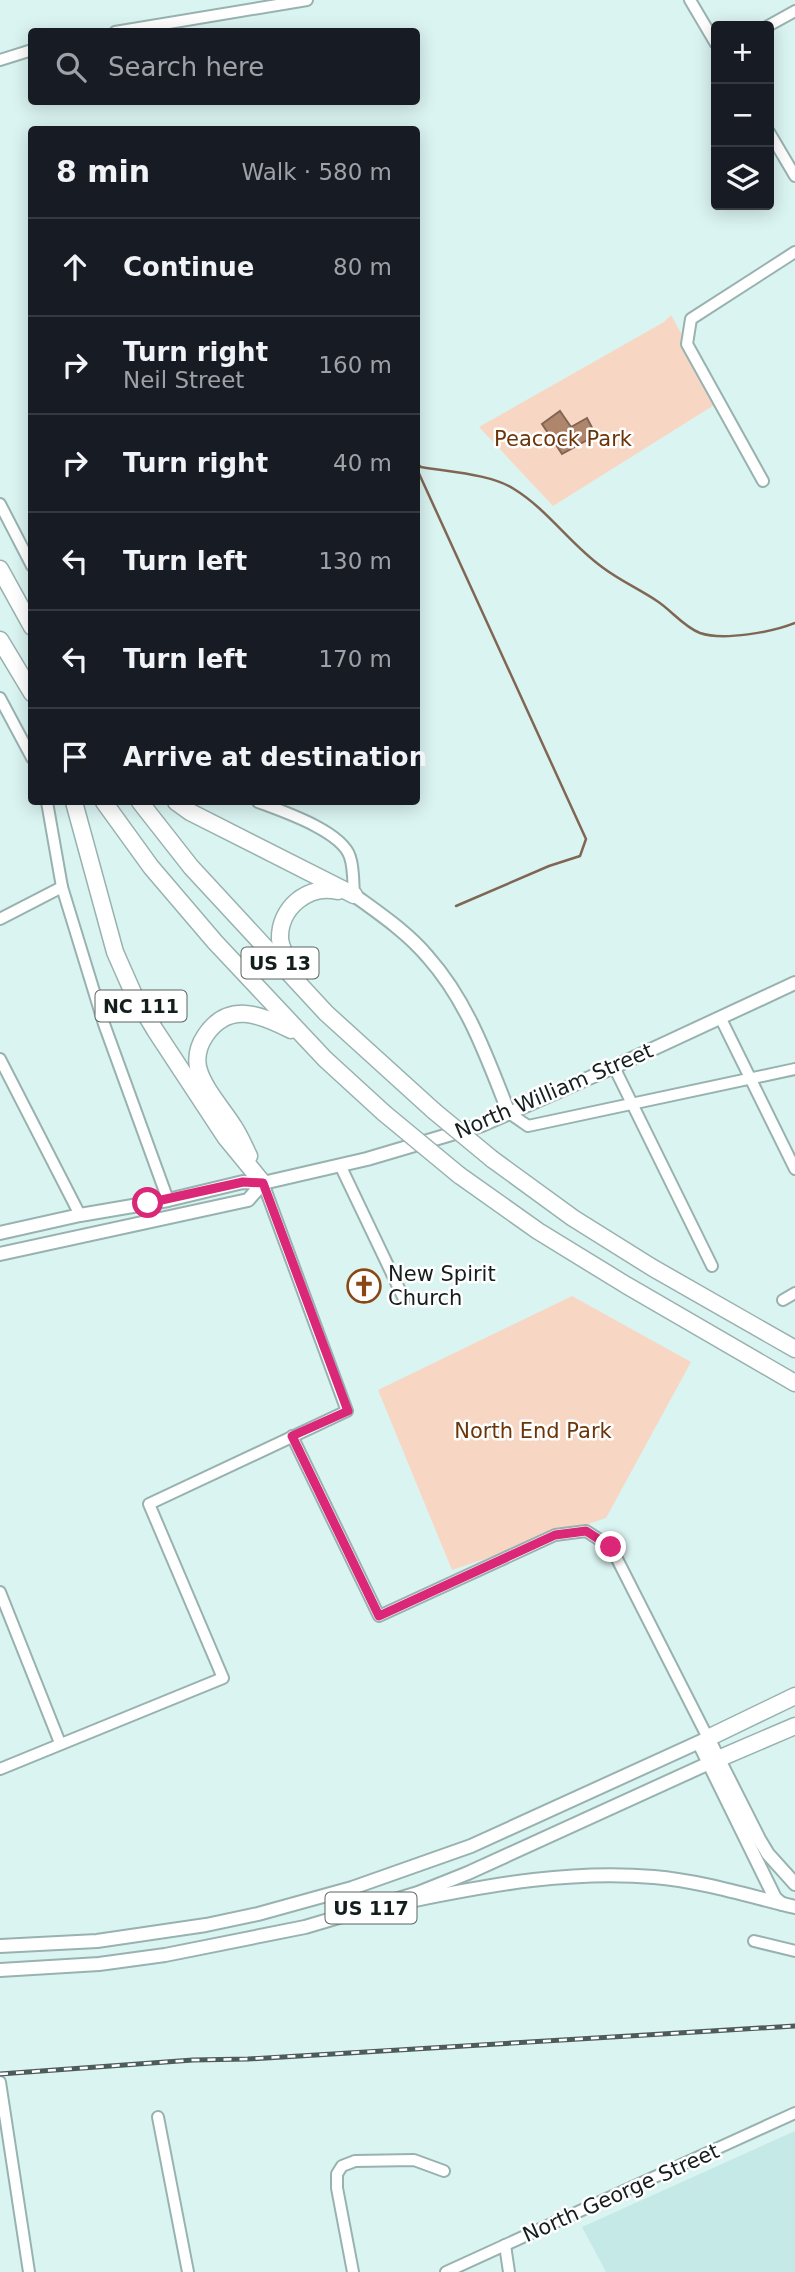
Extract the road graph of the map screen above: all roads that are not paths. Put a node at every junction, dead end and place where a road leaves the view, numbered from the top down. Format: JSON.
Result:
{"nodes":[{"id":1,"x":307,"y":0,"type":"edge"},
{"id":2,"x":690,"y":0,"type":"edge"},
{"id":3,"x":795,"y":11,"type":"edge"},
{"id":4,"x":774,"y":23,"type":"edge"},
{"id":5,"x":138,"y":28,"type":"edge"},
{"id":6,"x":711,"y":36,"type":"edge"},
{"id":7,"x":28,"y":51,"type":"edge"},
{"id":8,"x":0,"y":60,"type":"edge"},
{"id":9,"x":774,"y":140,"type":"edge"},
{"id":10,"x":795,"y":176,"type":"edge"},
{"id":11,"x":795,"y":252,"type":"edge"},
{"id":12,"x":762,"y":481,"type":"dead end"},
{"id":13,"x":0,"y":505,"type":"edge"},
{"id":14,"x":28,"y":558,"type":"edge"},
{"id":15,"x":0,"y":569,"type":"edge"},
{"id":16,"x":28,"y":619,"type":"edge"},
{"id":17,"x":0,"y":640,"type":"edge"},
{"id":18,"x":22,"y":677,"type":"junction"},
{"id":19,"x":28,"y":686,"type":"edge"},
{"id":20,"x":28,"y":691,"type":"edge"},
{"id":21,"x":0,"y":698,"type":"edge"},
{"id":22,"x":28,"y":750,"type":"edge"},
{"id":23,"x":48,"y":805,"type":"edge"},
{"id":24,"x":75,"y":805,"type":"edge"},
{"id":25,"x":106,"y":805,"type":"edge"},
{"id":26,"x":142,"y":805,"type":"edge"},
{"id":27,"x":180,"y":805,"type":"edge"},
{"id":28,"x":266,"y":805,"type":"edge"},
{"id":29,"x":62,"y":887,"type":"junction"},
{"id":30,"x":354,"y":895,"type":"junction"},
{"id":31,"x":0,"y":919,"type":"edge"},
{"id":32,"x":795,"y":984,"type":"edge"},
{"id":33,"x":326,"y":1013,"type":"junction"},
{"id":34,"x":722,"y":1018,"type":"junction"},
{"id":35,"x":0,"y":1059,"type":"edge"},
{"id":36,"x":325,"y":1059,"type":"junction"},
{"id":37,"x":614,"y":1067,"type":"junction"},
{"id":38,"x":795,"y":1069,"type":"edge"},
{"id":39,"x":750,"y":1078,"type":"junction"},
{"id":40,"x":632,"y":1105,"type":"junction"},
{"id":41,"x":509,"y":1113,"type":"junction"},
{"id":42,"x":340,"y":1166,"type":"junction"},
{"id":43,"x":795,"y":1170,"type":"edge"},
{"id":44,"x":263,"y":1183,"type":"junction"},
{"id":45,"x":168,"y":1200,"type":"junction"},
{"id":46,"x":80,"y":1215,"type":"junction"},
{"id":47,"x":0,"y":1233,"type":"edge"},
{"id":48,"x":0,"y":1254,"type":"edge"},
{"id":49,"x":712,"y":1266,"type":"dead end"},
{"id":50,"x":795,"y":1293,"type":"edge"},
{"id":51,"x":404,"y":1299,"type":"dead end"},
{"id":52,"x":783,"y":1300,"type":"dead end"},
{"id":53,"x":795,"y":1349,"type":"edge"},
{"id":54,"x":795,"y":1383,"type":"edge"},
{"id":55,"x":292,"y":1436,"type":"junction"},
{"id":56,"x":0,"y":1592,"type":"edge"},
{"id":57,"x":795,"y":1696,"type":"edge"},
{"id":58,"x":795,"y":1726,"type":"edge"},
{"id":59,"x":704,"y":1741,"type":"junction"},
{"id":60,"x":60,"y":1743,"type":"junction"},
{"id":61,"x":713,"y":1761,"type":"junction"},
{"id":62,"x":0,"y":1769,"type":"edge"},
{"id":63,"x":795,"y":1884,"type":"edge"},
{"id":64,"x":790,"y":1906,"type":"edge"},
{"id":65,"x":353,"y":1913,"type":"junction"},
{"id":66,"x":206,"y":1925,"type":"junction"},
{"id":67,"x":754,"y":1941,"type":"dead end"},
{"id":68,"x":0,"y":1946,"type":"edge"},
{"id":69,"x":209,"y":1948,"type":"junction"},
{"id":70,"x":795,"y":1951,"type":"edge"},
{"id":71,"x":0,"y":1970,"type":"edge"},
{"id":72,"x":0,"y":2082,"type":"edge"},
{"id":73,"x":795,"y":2113,"type":"edge"},
{"id":74,"x":158,"y":2117,"type":"dead end"},
{"id":75,"x":444,"y":2171,"type":"dead end"},
{"id":76,"x":505,"y":2245,"type":"junction"},
{"id":77,"x":29,"y":2272,"type":"edge"},
{"id":78,"x":188,"y":2272,"type":"edge"},
{"id":79,"x":352,"y":2272,"type":"edge"},
{"id":80,"x":446,"y":2272,"type":"edge"},
{"id":81,"x":509,"y":2272,"type":"edge"}],
"edges":[{"from":1,"to":5,"type":"street"},
{"from":2,"to":6,"type":"street"},
{"from":3,"to":4,"type":"street"},
{"from":7,"to":8,"type":"street"},
{"from":9,"to":10,"type":"street"},
{"from":11,"to":12,"type":"street"},
{"from":13,"to":14,"type":"street"},
{"from":15,"to":16,"type":"highway"},
{"from":17,"to":18,"type":"highway"},
{"from":18,"to":19,"type":"highway"},
{"from":18,"to":20,"type":"highway"},
{"from":21,"to":22,"type":"street"},
{"from":23,"to":29,"type":"street"},
{"from":24,"to":44,"type":"highway","number":"NC 111"},
{"from":25,"to":36,"type":"highway","number":"US 13"},
{"from":26,"to":33,"type":"highway","number":"US 13"},
{"from":27,"to":30,"type":"highway"},
{"from":28,"to":30,"type":"street"},
{"from":29,"to":31,"type":"street"},
{"from":29,"to":45,"type":"street"},
{"from":30,"to":33,"type":"highway"},
{"from":30,"to":41,"type":"main road"},
{"from":32,"to":34,"type":"main road","name":"North William Street"},
{"from":33,"to":53,"type":"highway","number":"US 13","bridge":true},
{"from":34,"to":37,"type":"main road","name":"North William Street"},
{"from":34,"to":39,"type":"street"},
{"from":35,"to":46,"type":"street"},
{"from":36,"to":44,"type":"highway"},
{"from":36,"to":54,"type":"highway","number":"US 13","bridge":true},
{"from":37,"to":40,"type":"street"},
{"from":37,"to":41,"type":"main road","name":"North William Street"},
{"from":38,"to":39,"type":"street"},
{"from":39,"to":40,"type":"street"},
{"from":39,"to":43,"type":"street"},
{"from":40,"to":41,"type":"street"},
{"from":40,"to":49,"type":"street"},
{"from":41,"to":42,"type":"main road","name":"North William Street"},
{"from":42,"to":44,"type":"main road","name":"North William Street"},
{"from":42,"to":51,"type":"street"},
{"from":44,"to":45,"type":"main road","name":"North William Street"},
{"from":44,"to":48,"type":"main road","name":"North William Street"},
{"from":44,"to":55,"type":"street"},
{"from":45,"to":46,"type":"main road","name":"North William Street"},
{"from":46,"to":47,"type":"main road","name":"North William Street"},
{"from":50,"to":52,"type":"street"},
{"from":55,"to":59,"type":"street"},
{"from":55,"to":60,"type":"street"},
{"from":56,"to":60,"type":"street"},
{"from":57,"to":59,"type":"highway","number":"US 117"},
{"from":58,"to":61,"type":"highway","number":"US 117"},
{"from":59,"to":61,"type":"main road"},
{"from":59,"to":66,"type":"main road","number":"US 117"},
{"from":60,"to":62,"type":"street"},
{"from":61,"to":63,"type":"main road"},
{"from":61,"to":64,"type":"main road"},
{"from":61,"to":65,"type":"main road","number":"US 117"},
{"from":64,"to":65,"type":"main road"},
{"from":65,"to":69,"type":"main road","number":"US 117"},
{"from":66,"to":68,"type":"main road","number":"US 117"},
{"from":66,"to":69,"type":"main road"},
{"from":67,"to":70,"type":"street"},
{"from":69,"to":71,"type":"main road","number":"US 117"},
{"from":72,"to":77,"type":"street"},
{"from":73,"to":76,"type":"street","name":"North George Street"},
{"from":74,"to":78,"type":"street"},
{"from":75,"to":79,"type":"street"},
{"from":76,"to":80,"type":"street","name":"North George Street"},
{"from":76,"to":81,"type":"street"}]}
